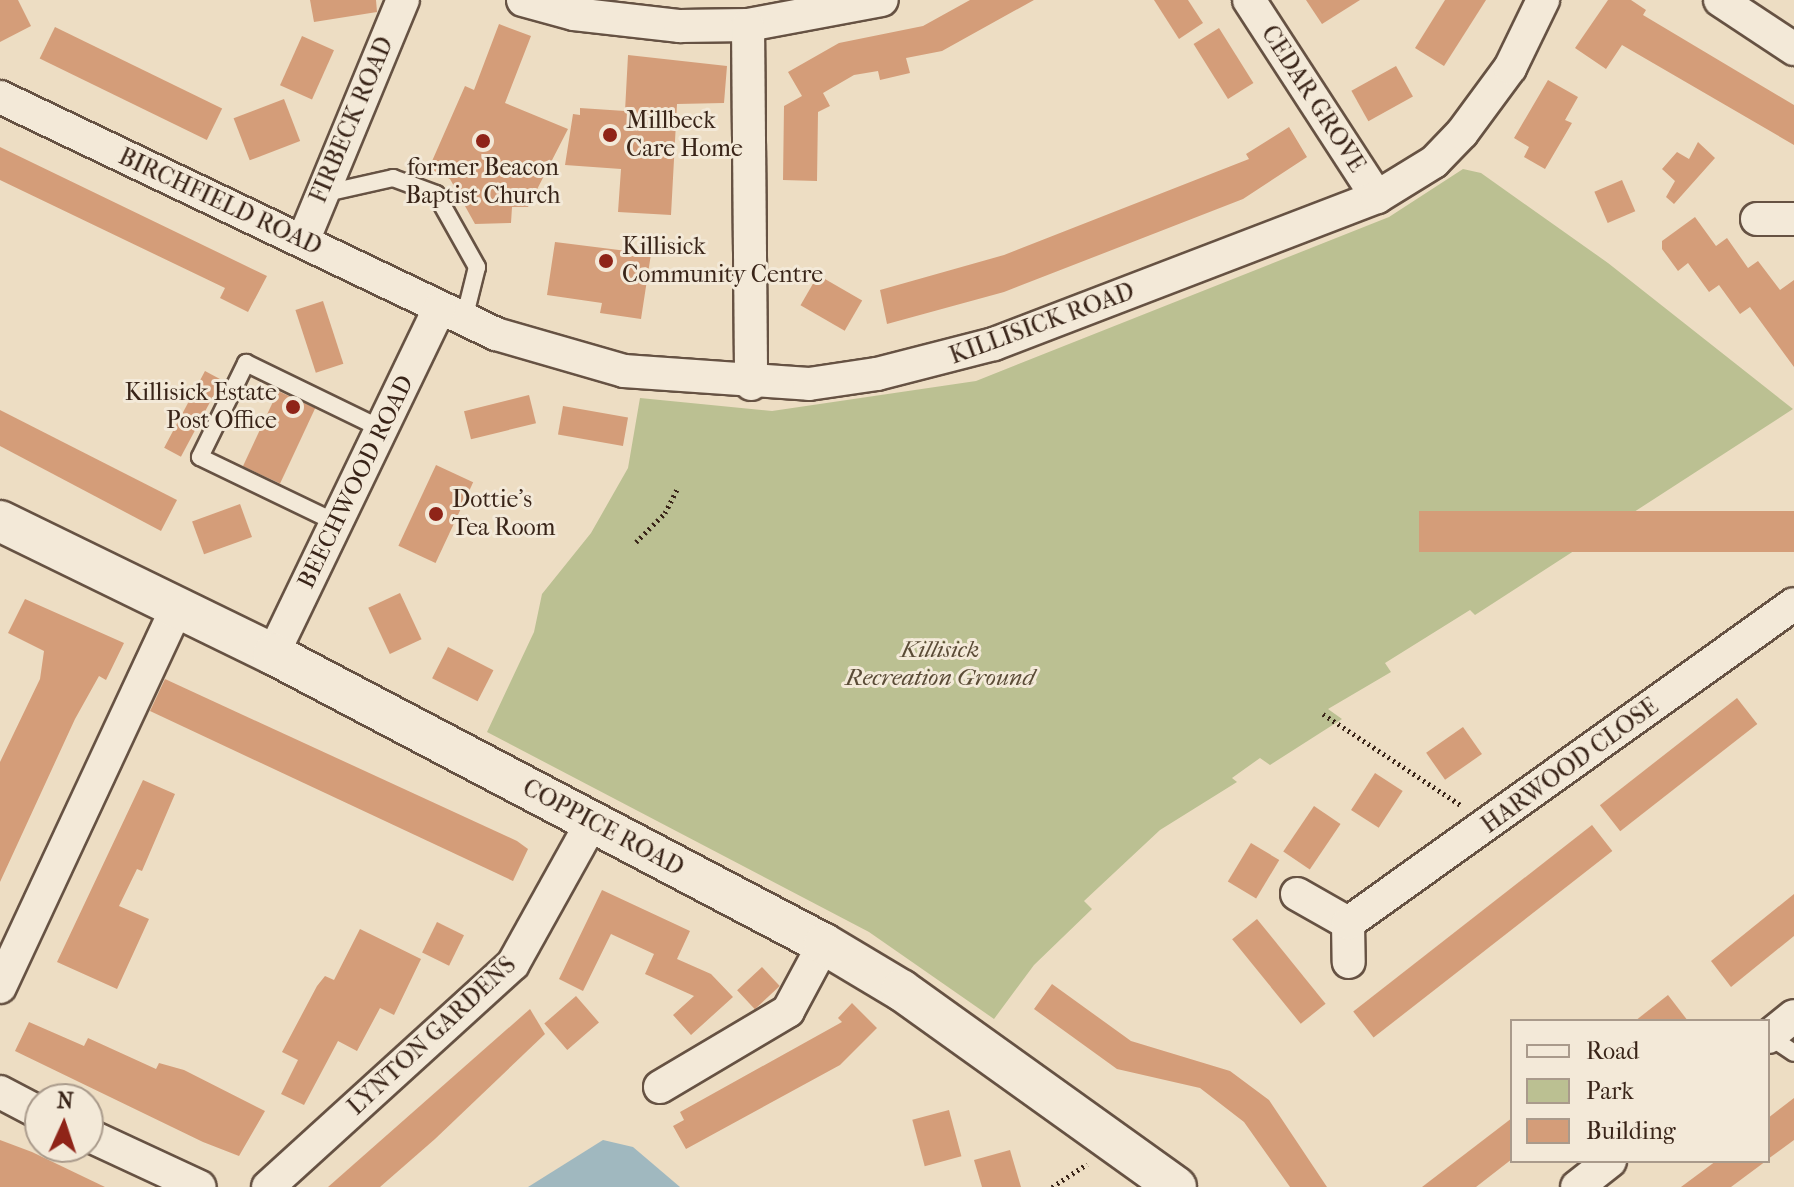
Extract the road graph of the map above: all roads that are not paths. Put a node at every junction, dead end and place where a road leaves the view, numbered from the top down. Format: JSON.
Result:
{"nodes":[{"id":1,"x":403,"y":0,"type":"edge"},
{"id":2,"x":882,"y":0,"type":"edge"},
{"id":3,"x":1249,"y":0,"type":"edge"},
{"id":4,"x":1543,"y":0,"type":"edge"},
{"id":5,"x":1720,"y":0,"type":"edge"},
{"id":6,"x":530,"y":1,"type":"edge"},
{"id":7,"x":748,"y":25,"type":"junction"},
{"id":8,"x":1794,"y":49,"type":"edge"},
{"id":9,"x":0,"y":97,"type":"edge"},
{"id":10,"x":321,"y":194,"type":"junction"},
{"id":11,"x":1377,"y":197,"type":"junction"},
{"id":12,"x":1757,"y":219,"type":"dead end"},
{"id":13,"x":1794,"y":219,"type":"edge"},
{"id":14,"x":303,"y":241,"type":"junction"},
{"id":15,"x":452,"y":314,"type":"junction"},
{"id":16,"x":751,"y":384,"type":"junction"},
{"id":17,"x":382,"y":429,"type":"junction"},
{"id":18,"x":0,"y":521,"type":"edge"},
{"id":19,"x":337,"y":523,"type":"junction"},
{"id":20,"x":1793,"y":607,"type":"edge"},
{"id":21,"x":177,"y":608,"type":"junction"},
{"id":22,"x":273,"y":654,"type":"junction"},
{"id":23,"x":592,"y":822,"type":"junction"},
{"id":24,"x":1297,"y":894,"type":"dead end"},
{"id":25,"x":1348,"y":923,"type":"junction"},
{"id":26,"x":824,"y":944,"type":"junction"},
{"id":27,"x":1349,"y":962,"type":"dead end"},
{"id":28,"x":0,"y":987,"type":"edge"},
{"id":29,"x":1794,"y":1016,"type":"edge"},
{"id":30,"x":1770,"y":1034,"type":"edge"},
{"id":31,"x":1770,"y":1037,"type":"edge"},
{"id":32,"x":1794,"y":1053,"type":"edge"},
{"id":33,"x":660,"y":1087,"type":"dead end"},
{"id":34,"x":0,"y":1092,"type":"edge"},
{"id":35,"x":24,"y":1105,"type":"edge"},
{"id":36,"x":104,"y":1142,"type":"edge"},
{"id":37,"x":1607,"y":1163,"type":"edge"},
{"id":38,"x":200,"y":1187,"type":"edge"},
{"id":39,"x":268,"y":1187,"type":"edge"},
{"id":40,"x":1176,"y":1187,"type":"edge"},
{"id":41,"x":1577,"y":1187,"type":"edge"}],
"edges":[{"from":1,"to":10,"type":"street","name":"FIRBECK ROAD"},
{"from":2,"to":7,"type":"street"},
{"from":3,"to":11,"type":"street","name":"CEDAR GROVE"},
{"from":4,"to":11,"type":"street","name":"KILLISICK ROAD"},
{"from":5,"to":8,"type":"street"},
{"from":6,"to":7,"type":"street"},
{"from":7,"to":16,"type":"street"},
{"from":9,"to":14,"type":"street","name":"BIRCHFIELD ROAD"},
{"from":10,"to":14,"type":"street","name":"FIRBECK ROAD"},
{"from":10,"to":15,"type":"lane"},
{"from":11,"to":16,"type":"street","name":"KILLISICK ROAD"},
{"from":12,"to":13,"type":"street"},
{"from":14,"to":15,"type":"street","name":"BIRCHFIELD ROAD"},
{"from":15,"to":16,"type":"street","name":"KILLISICK ROAD"},
{"from":15,"to":17,"type":"street","name":"BEECHWOOD ROAD"},
{"from":17,"to":19,"type":"street","name":"BEECHWOOD ROAD"},
{"from":17,"to":19,"type":"lane"},
{"from":18,"to":21,"type":"street","name":"COPPICE ROAD"},
{"from":19,"to":22,"type":"street","name":"BEECHWOOD ROAD"},
{"from":20,"to":25,"type":"street","name":"HARWOOD CLOSE"},
{"from":21,"to":22,"type":"street","name":"COPPICE ROAD"},
{"from":21,"to":28,"type":"street"},
{"from":22,"to":23,"type":"street","name":"COPPICE ROAD"},
{"from":23,"to":26,"type":"street","name":"COPPICE ROAD"},
{"from":23,"to":39,"type":"street","name":"LYNTON GARDENS"},
{"from":24,"to":25,"type":"street"},
{"from":25,"to":27,"type":"street"},
{"from":26,"to":33,"type":"street"},
{"from":26,"to":40,"type":"street","name":"COPPICE ROAD"},
{"from":29,"to":30,"type":"street"},
{"from":31,"to":32,"type":"lane"},
{"from":34,"to":35,"type":"street"},
{"from":36,"to":38,"type":"street"},
{"from":37,"to":41,"type":"street"}]}
